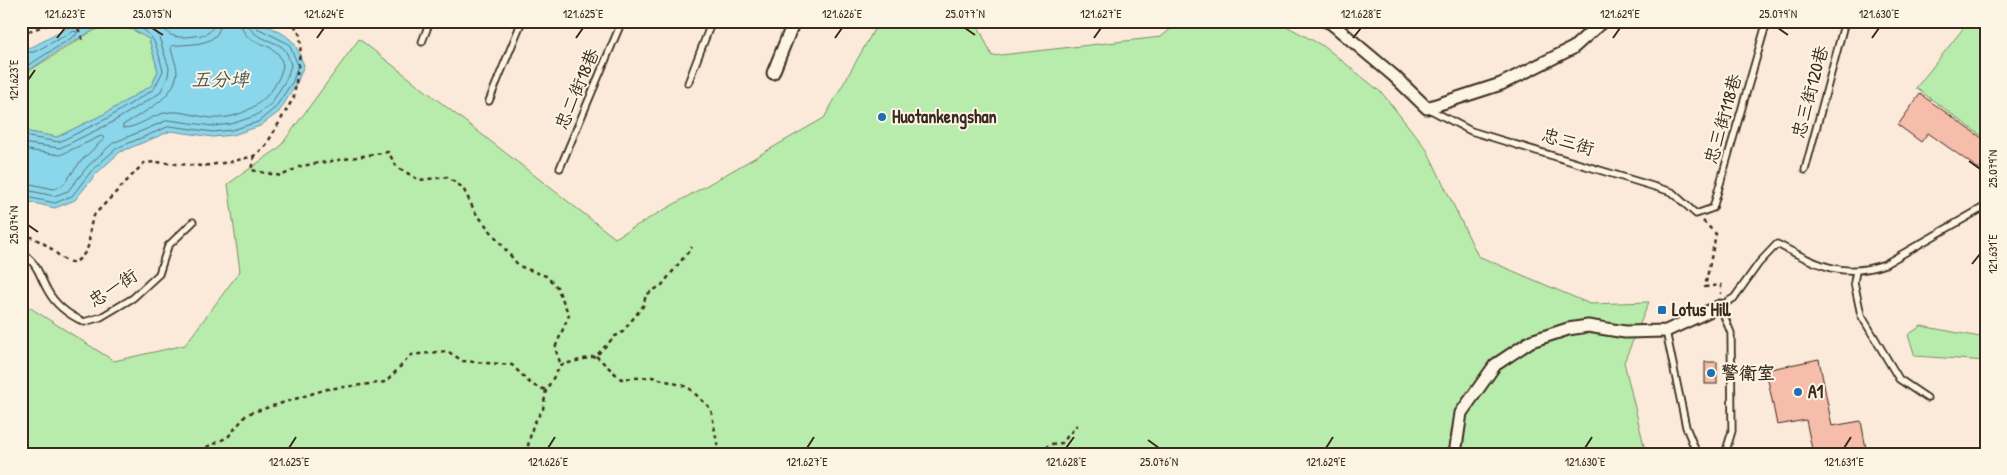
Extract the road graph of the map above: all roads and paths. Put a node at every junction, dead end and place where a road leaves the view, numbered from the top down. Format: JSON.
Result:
{"nodes":[{"id":1,"x":57,"y":21,"type":"edge"},
{"id":2,"x":75,"y":21,"type":"edge"},
{"id":3,"x":292,"y":21,"type":"edge"},
{"id":4,"x":430,"y":21,"type":"edge"},
{"id":5,"x":522,"y":21,"type":"edge"},
{"id":6,"x":622,"y":21,"type":"edge"},
{"id":7,"x":712,"y":21,"type":"edge"},
{"id":8,"x":794,"y":21,"type":"edge"},
{"id":9,"x":1326,"y":21,"type":"edge"},
{"id":10,"x":1604,"y":21,"type":"edge"},
{"id":11,"x":1767,"y":21,"type":"edge"},
{"id":12,"x":1845,"y":21,"type":"edge"},
{"id":13,"x":21,"y":34,"type":"edge"},
{"id":14,"x":422,"y":42,"type":"dead end"},
{"id":15,"x":84,"y":43,"type":"dead end"},
{"id":16,"x":773,"y":74,"type":"dead end"},
{"id":17,"x":688,"y":83,"type":"dead end"},
{"id":18,"x":489,"y":101,"type":"dead end"},
{"id":19,"x":1427,"y":108,"type":"junction"},
{"id":20,"x":254,"y":156,"type":"junction"},
{"id":21,"x":560,"y":168,"type":"dead end"},
{"id":22,"x":1804,"y":170,"type":"dead end"},
{"id":23,"x":1986,"y":206,"type":"edge"},
{"id":24,"x":1696,"y":214,"type":"junction"},
{"id":25,"x":193,"y":222,"type":"dead end"},
{"id":26,"x":21,"y":234,"type":"edge"},
{"id":27,"x":692,"y":247,"type":"dead end"},
{"id":28,"x":21,"y":252,"type":"edge"},
{"id":29,"x":1856,"y":271,"type":"junction"},
{"id":30,"x":1720,"y":306,"type":"junction"},
{"id":31,"x":1666,"y":330,"type":"junction"},
{"id":32,"x":596,"y":356,"type":"junction"},
{"id":33,"x":561,"y":365,"type":"junction"},
{"id":34,"x":546,"y":390,"type":"junction"},
{"id":35,"x":1927,"y":398,"type":"dead end"},
{"id":36,"x":1077,"y":425,"type":"dead end"},
{"id":37,"x":1695,"y":449,"type":"dead end"},
{"id":38,"x":192,"y":454,"type":"edge"},
{"id":39,"x":526,"y":454,"type":"edge"},
{"id":40,"x":718,"y":454,"type":"edge"},
{"id":41,"x":1039,"y":454,"type":"edge"},
{"id":42,"x":1455,"y":454,"type":"edge"},
{"id":43,"x":1725,"y":454,"type":"edge"}],
"edges":[{"from":1,"to":13,"type":"path"},
{"from":2,"to":15,"type":"path"},
{"from":3,"to":20,"type":"path"},
{"from":4,"to":14,"type":"lane"},
{"from":5,"to":18,"type":"lane"},
{"from":6,"to":21,"type":"lane","name":"忠二街18巷"},
{"from":7,"to":17,"type":"lane"},
{"from":8,"to":16,"type":"street"},
{"from":9,"to":19,"type":"street","name":"忠三街"},
{"from":10,"to":19,"type":"street"},
{"from":11,"to":24,"type":"lane","name":"忠三街118巷"},
{"from":12,"to":22,"type":"lane","name":"忠三街120巷"},
{"from":19,"to":24,"type":"lane","name":"忠三街"},
{"from":20,"to":26,"type":"path"},
{"from":20,"to":33,"type":"path"},
{"from":23,"to":29,"type":"lane"},
{"from":24,"to":30,"type":"path"},
{"from":25,"to":28,"type":"lane","name":"忠一街"},
{"from":27,"to":32,"type":"path"},
{"from":29,"to":30,"type":"lane"},
{"from":29,"to":35,"type":"lane"},
{"from":30,"to":31,"type":"street"},
{"from":30,"to":43,"type":"lane"},
{"from":31,"to":37,"type":"lane"},
{"from":31,"to":42,"type":"street"},
{"from":32,"to":33,"type":"path"},
{"from":32,"to":40,"type":"path"},
{"from":33,"to":34,"type":"path"},
{"from":34,"to":38,"type":"path"},
{"from":34,"to":39,"type":"path"},
{"from":36,"to":41,"type":"path"}]}
